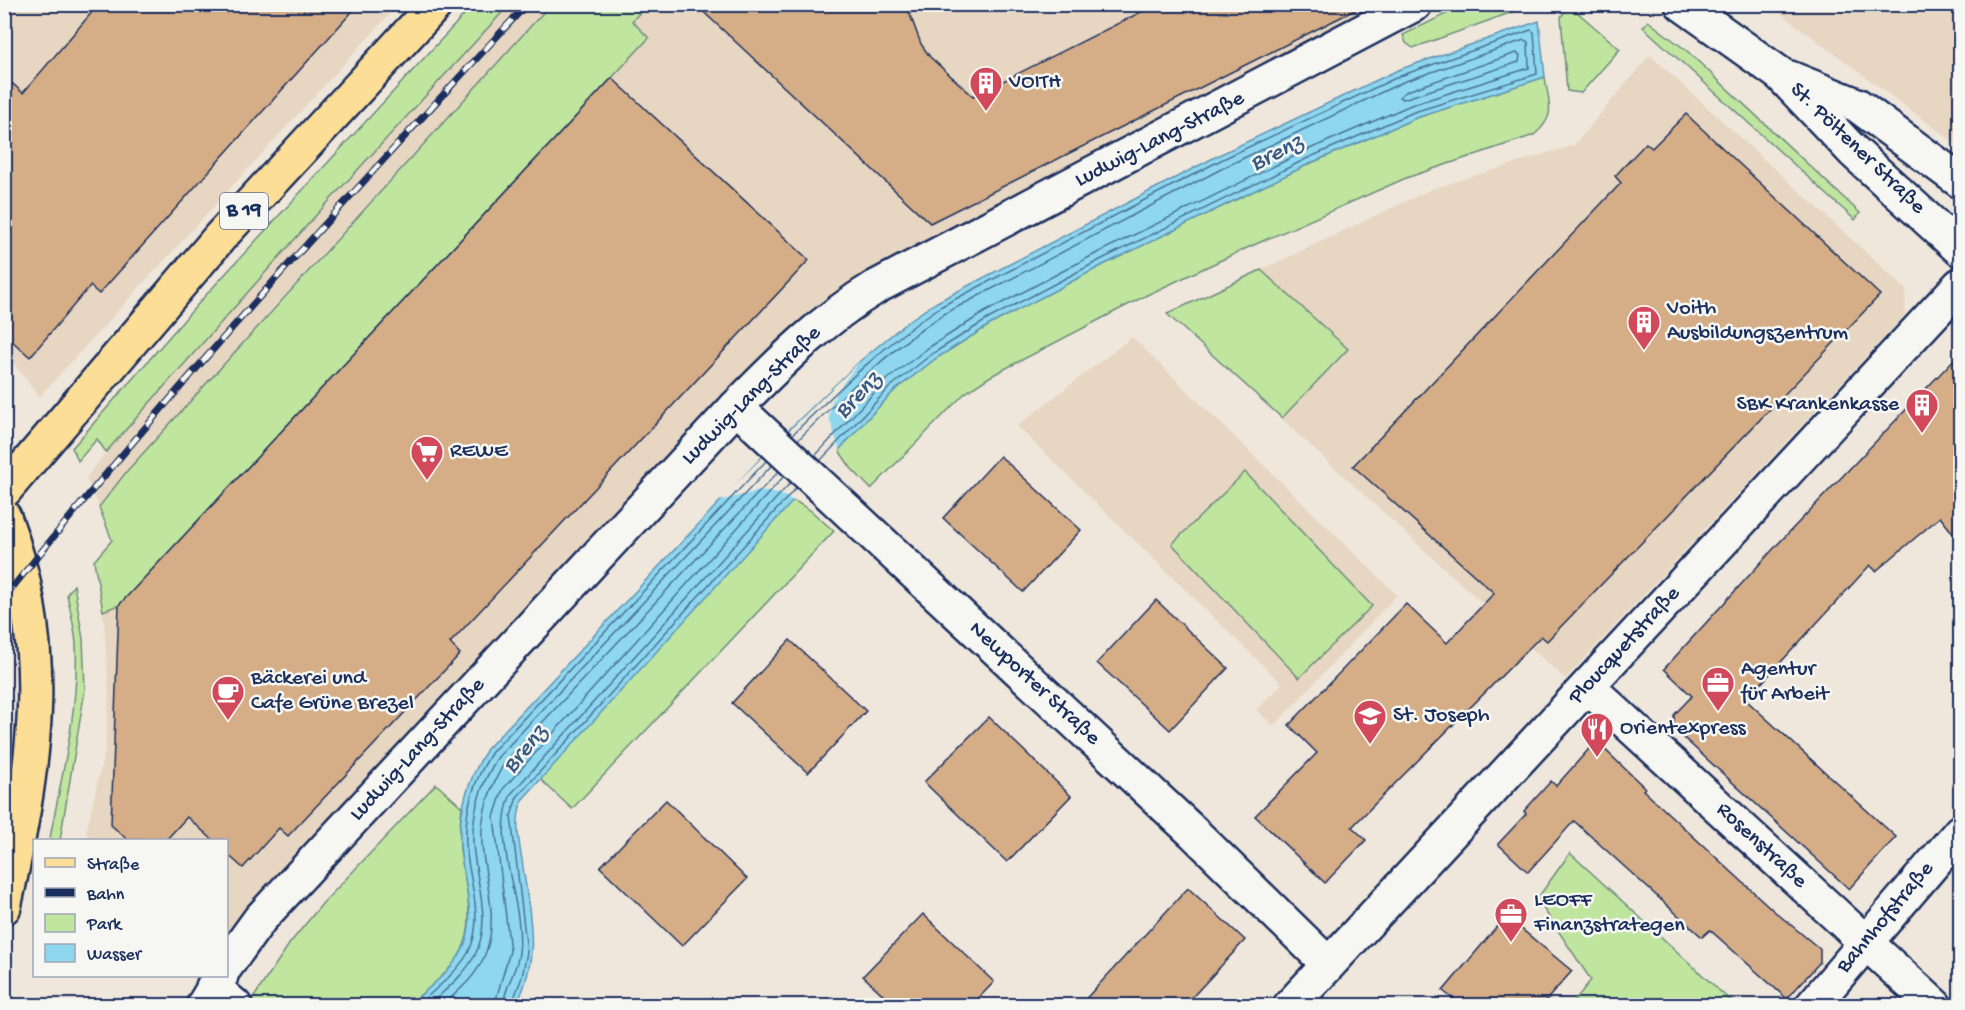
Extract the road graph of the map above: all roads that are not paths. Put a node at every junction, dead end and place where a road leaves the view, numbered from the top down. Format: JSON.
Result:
{"nodes":[{"id":1,"x":436,"y":4,"type":"edge"},
{"id":2,"x":1416,"y":4,"type":"edge"},
{"id":3,"x":1682,"y":4,"type":"edge"},
{"id":4,"x":1780,"y":74,"type":"junction"},
{"id":5,"x":1960,"y":181,"type":"edge"},
{"id":6,"x":1960,"y":249,"type":"edge"},
{"id":7,"x":1960,"y":285,"type":"edge"},
{"id":8,"x":736,"y":407,"type":"junction"},
{"id":9,"x":4,"y":491,"type":"edge"},
{"id":10,"x":4,"y":517,"type":"edge"},
{"id":11,"x":1587,"y":687,"type":"junction"},
{"id":12,"x":1960,"y":832,"type":"edge"},
{"id":13,"x":4,"y":907,"type":"edge"},
{"id":14,"x":1865,"y":943,"type":"junction"},
{"id":15,"x":1328,"y":964,"type":"junction"},
{"id":16,"x":228,"y":975,"type":"edge"},
{"id":17,"x":1290,"y":1005,"type":"edge"},
{"id":18,"x":1812,"y":1005,"type":"edge"},
{"id":19,"x":1935,"y":1005,"type":"edge"}],
"edges":[{"from":1,"to":9,"type":"main road","number":"B 19"},
{"from":2,"to":8,"type":"street","name":"Ludwig-Lang-Straße"},
{"from":3,"to":4,"type":"street","name":"St. Pöltener Straße"},
{"from":4,"to":5,"type":"street","name":"St. Pöltener Straße"},
{"from":4,"to":6,"type":"street","name":"St. Pöltener Straße"},
{"from":7,"to":11,"type":"street","name":"Ploucquetstraße"},
{"from":8,"to":15,"type":"street","name":"Newporter Straße"},
{"from":8,"to":16,"type":"street","name":"Ludwig-Lang-Straße"},
{"from":10,"to":13,"type":"main road"},
{"from":11,"to":14,"type":"street","name":"Rosenstraße"},
{"from":11,"to":15,"type":"street","name":"Ploucquetstraße"},
{"from":12,"to":14,"type":"street","name":"Bahnhofstraße"},
{"from":14,"to":18,"type":"street","name":"Bahnhofstraße"},
{"from":14,"to":19,"type":"street","name":"Rosenstraße"},
{"from":15,"to":17,"type":"street","name":"Ploucquetstraße"}]}
